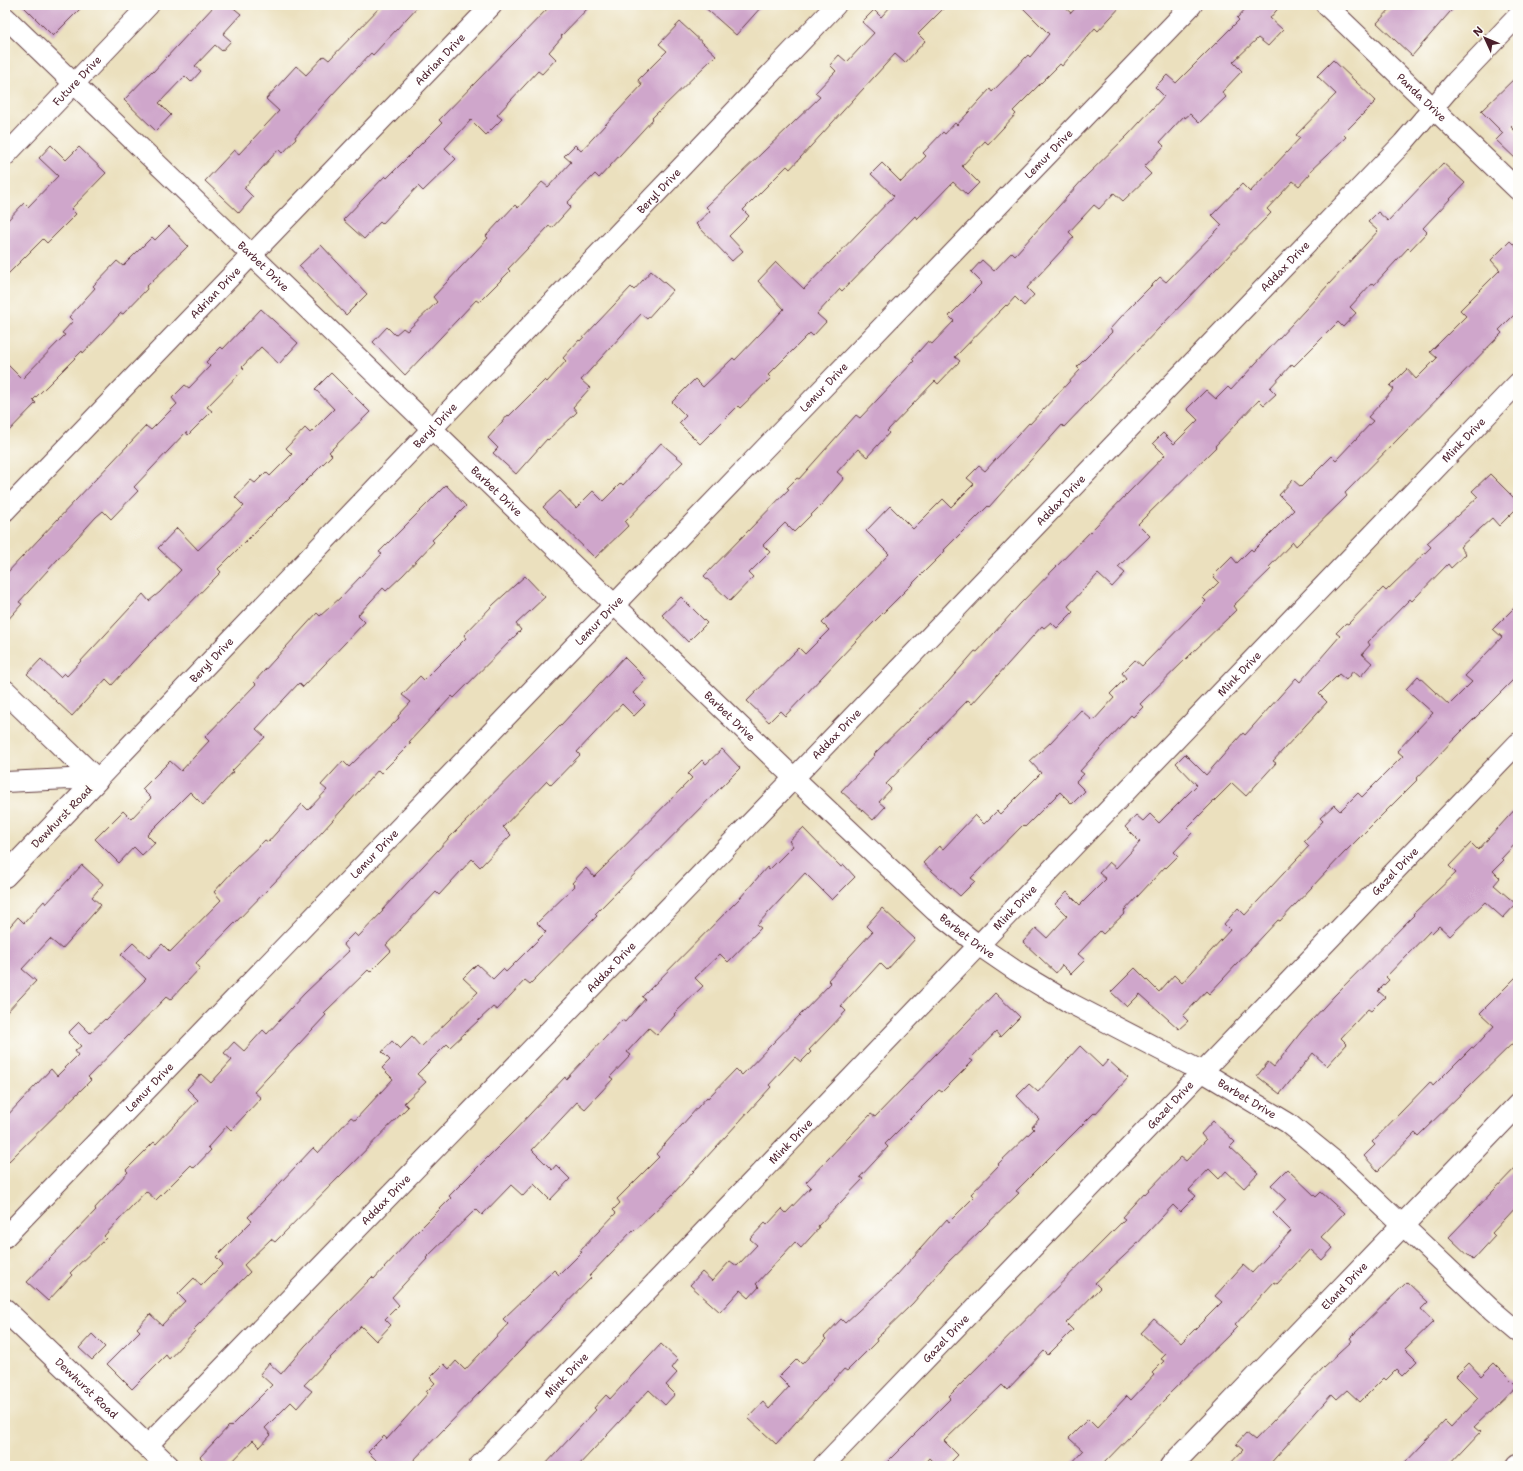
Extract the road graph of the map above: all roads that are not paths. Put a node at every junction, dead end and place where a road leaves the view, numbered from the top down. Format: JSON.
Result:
{"nodes":[{"id":1,"x":149,"y":5,"type":"edge"},
{"id":2,"x":492,"y":5,"type":"edge"},
{"id":3,"x":836,"y":5,"type":"edge"},
{"id":4,"x":1192,"y":5,"type":"edge"},
{"id":5,"x":1326,"y":5,"type":"edge"},
{"id":6,"x":1518,"y":16,"type":"edge"},
{"id":7,"x":5,"y":17,"type":"edge"},
{"id":8,"x":74,"y":84,"type":"junction"},
{"id":9,"x":1432,"y":108,"type":"junction"},
{"id":10,"x":5,"y":156,"type":"edge"},
{"id":11,"x":1518,"y":190,"type":"edge"},
{"id":12,"x":252,"y":256,"type":"junction"},
{"id":13,"x":1518,"y":383,"type":"edge"},
{"id":14,"x":431,"y":429,"type":"junction"},
{"id":15,"x":5,"y":511,"type":"edge"},
{"id":16,"x":614,"y":605,"type":"junction"},
{"id":17,"x":5,"y":691,"type":"edge"},
{"id":18,"x":1518,"y":743,"type":"edge"},
{"id":19,"x":794,"y":778,"type":"junction"},
{"id":20,"x":97,"y":780,"type":"junction"},
{"id":21,"x":5,"y":782,"type":"edge"},
{"id":22,"x":5,"y":876,"type":"edge"},
{"id":23,"x":978,"y":945,"type":"junction"},
{"id":24,"x":1203,"y":1072,"type":"junction"},
{"id":25,"x":1518,"y":1105,"type":"edge"},
{"id":26,"x":1403,"y":1225,"type":"junction"},
{"id":27,"x":5,"y":1237,"type":"edge"},
{"id":28,"x":5,"y":1310,"type":"edge"},
{"id":29,"x":1518,"y":1332,"type":"edge"},
{"id":30,"x":147,"y":1446,"type":"junction"},
{"id":31,"x":168,"y":1466,"type":"edge"},
{"id":32,"x":479,"y":1466,"type":"edge"},
{"id":33,"x":823,"y":1466,"type":"edge"},
{"id":34,"x":1171,"y":1466,"type":"edge"}],
"edges":[{"from":1,"to":8,"type":"street","name":"Future Drive"},
{"from":2,"to":12,"type":"street","name":"Adrian Drive"},
{"from":3,"to":14,"type":"street","name":"Beryl Drive"},
{"from":4,"to":16,"type":"street","name":"Lemur Drive"},
{"from":5,"to":9,"type":"street","name":"Panda Drive"},
{"from":6,"to":9,"type":"street","name":"Addax Drive"},
{"from":7,"to":8,"type":"street","name":"Barbet Drive"},
{"from":8,"to":10,"type":"street","name":"Future Drive"},
{"from":8,"to":12,"type":"street","name":"Barbet Drive"},
{"from":9,"to":11,"type":"street","name":"Panda Drive"},
{"from":9,"to":19,"type":"street","name":"Addax Drive"},
{"from":12,"to":14,"type":"street","name":"Barbet Drive"},
{"from":12,"to":15,"type":"street","name":"Adrian Drive"},
{"from":13,"to":23,"type":"street","name":"Mink Drive"},
{"from":14,"to":16,"type":"street","name":"Barbet Drive"},
{"from":14,"to":20,"type":"street","name":"Beryl Drive"},
{"from":16,"to":19,"type":"street","name":"Barbet Drive"},
{"from":16,"to":27,"type":"street","name":"Lemur Drive"},
{"from":17,"to":20,"type":"street","name":"Dewhurst Road"},
{"from":18,"to":24,"type":"street","name":"Gazel Drive"},
{"from":19,"to":23,"type":"street","name":"Barbet Drive"},
{"from":19,"to":30,"type":"street","name":"Addax Drive"},
{"from":20,"to":21,"type":"street"},
{"from":20,"to":22,"type":"street","name":"Dewhurst Road"},
{"from":23,"to":24,"type":"street","name":"Barbet Drive"},
{"from":23,"to":32,"type":"street","name":"Mink Drive"},
{"from":24,"to":26,"type":"street","name":"Barbet Drive"},
{"from":24,"to":33,"type":"street","name":"Gazel Drive"},
{"from":25,"to":26,"type":"street","name":"Eland Drive"},
{"from":26,"to":29,"type":"street","name":"Barbet Drive"},
{"from":26,"to":34,"type":"street","name":"Eland Drive"},
{"from":28,"to":30,"type":"street","name":"Dewhurst Road"},
{"from":30,"to":31,"type":"street","name":"Dewhurst Road"}]}
